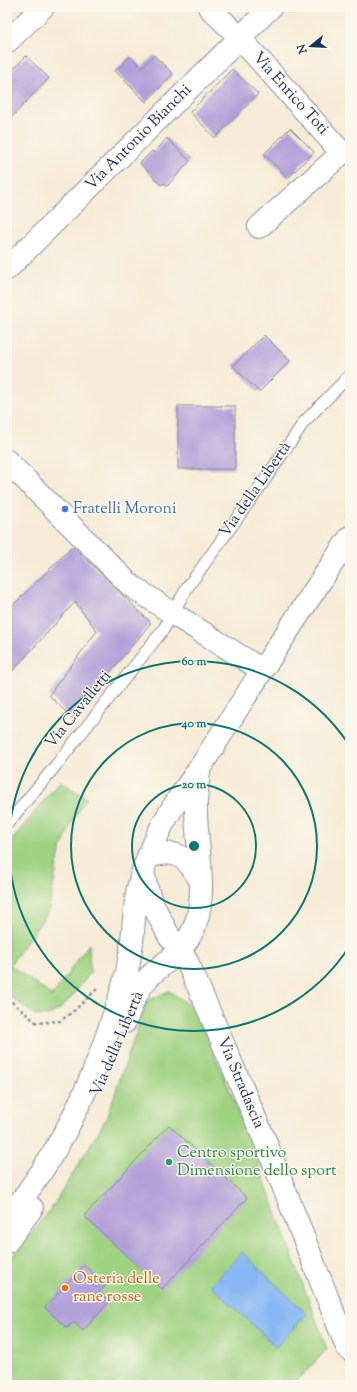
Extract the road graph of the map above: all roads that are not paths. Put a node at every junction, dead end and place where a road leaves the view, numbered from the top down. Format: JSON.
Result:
{"nodes":[{"id":1,"x":43,"y":7,"type":"edge"},
{"id":2,"x":209,"y":7,"type":"edge"},
{"id":3,"x":271,"y":7,"type":"edge"},
{"id":4,"x":240,"y":38,"type":"junction"},
{"id":5,"x":7,"y":42,"type":"edge"},
{"id":6,"x":259,"y":227,"type":"dead end"},
{"id":7,"x":7,"y":269,"type":"edge"},
{"id":8,"x":350,"y":375,"type":"edge"},
{"id":9,"x":7,"y":461,"type":"edge"},
{"id":10,"x":350,"y":537,"type":"edge"},
{"id":11,"x":172,"y":613,"type":"junction"},
{"id":12,"x":262,"y":670,"type":"junction"},
{"id":13,"x":199,"y":770,"type":"junction"},
{"id":14,"x":7,"y":824,"type":"edge"},
{"id":15,"x":146,"y":864,"type":"junction"},
{"id":16,"x":200,"y":880,"type":"junction"},
{"id":17,"x":180,"y":950,"type":"junction"},
{"id":18,"x":7,"y":1219,"type":"edge"},
{"id":19,"x":7,"y":1242,"type":"edge"},
{"id":20,"x":350,"y":1350,"type":"edge"}],
"edges":[{"from":1,"to":5,"type":"street"},
{"from":2,"to":4,"type":"street","name":"Via Enrico Toti"},
{"from":3,"to":4,"type":"street","name":"Via Antonio Bianchi"},
{"from":4,"to":6,"type":"street","name":"Via Enrico Toti"},
{"from":4,"to":7,"type":"street","name":"Via Antonio Bianchi"},
{"from":8,"to":11,"type":"lane","name":"Via della Libertà"},
{"from":9,"to":11,"type":"street"},
{"from":10,"to":12,"type":"street","name":"Via della Libertà"},
{"from":11,"to":12,"type":"street"},
{"from":11,"to":14,"type":"lane","name":"Via Cavalletti"},
{"from":12,"to":13,"type":"street","name":"Via della Libertà"},
{"from":13,"to":15,"type":"street","name":"Via della Libertà"},
{"from":13,"to":16,"type":"street","name":"Via della Libertà"},
{"from":15,"to":16,"type":"street"},
{"from":15,"to":17,"type":"street","name":"Via Stradascia"},
{"from":15,"to":18,"type":"street","name":"Via della Libertà"},
{"from":16,"to":17,"type":"street","name":"Via della Libertà"},
{"from":17,"to":19,"type":"street","name":"Via della Libertà"},
{"from":17,"to":20,"type":"street","name":"Via Stradascia"}]}
